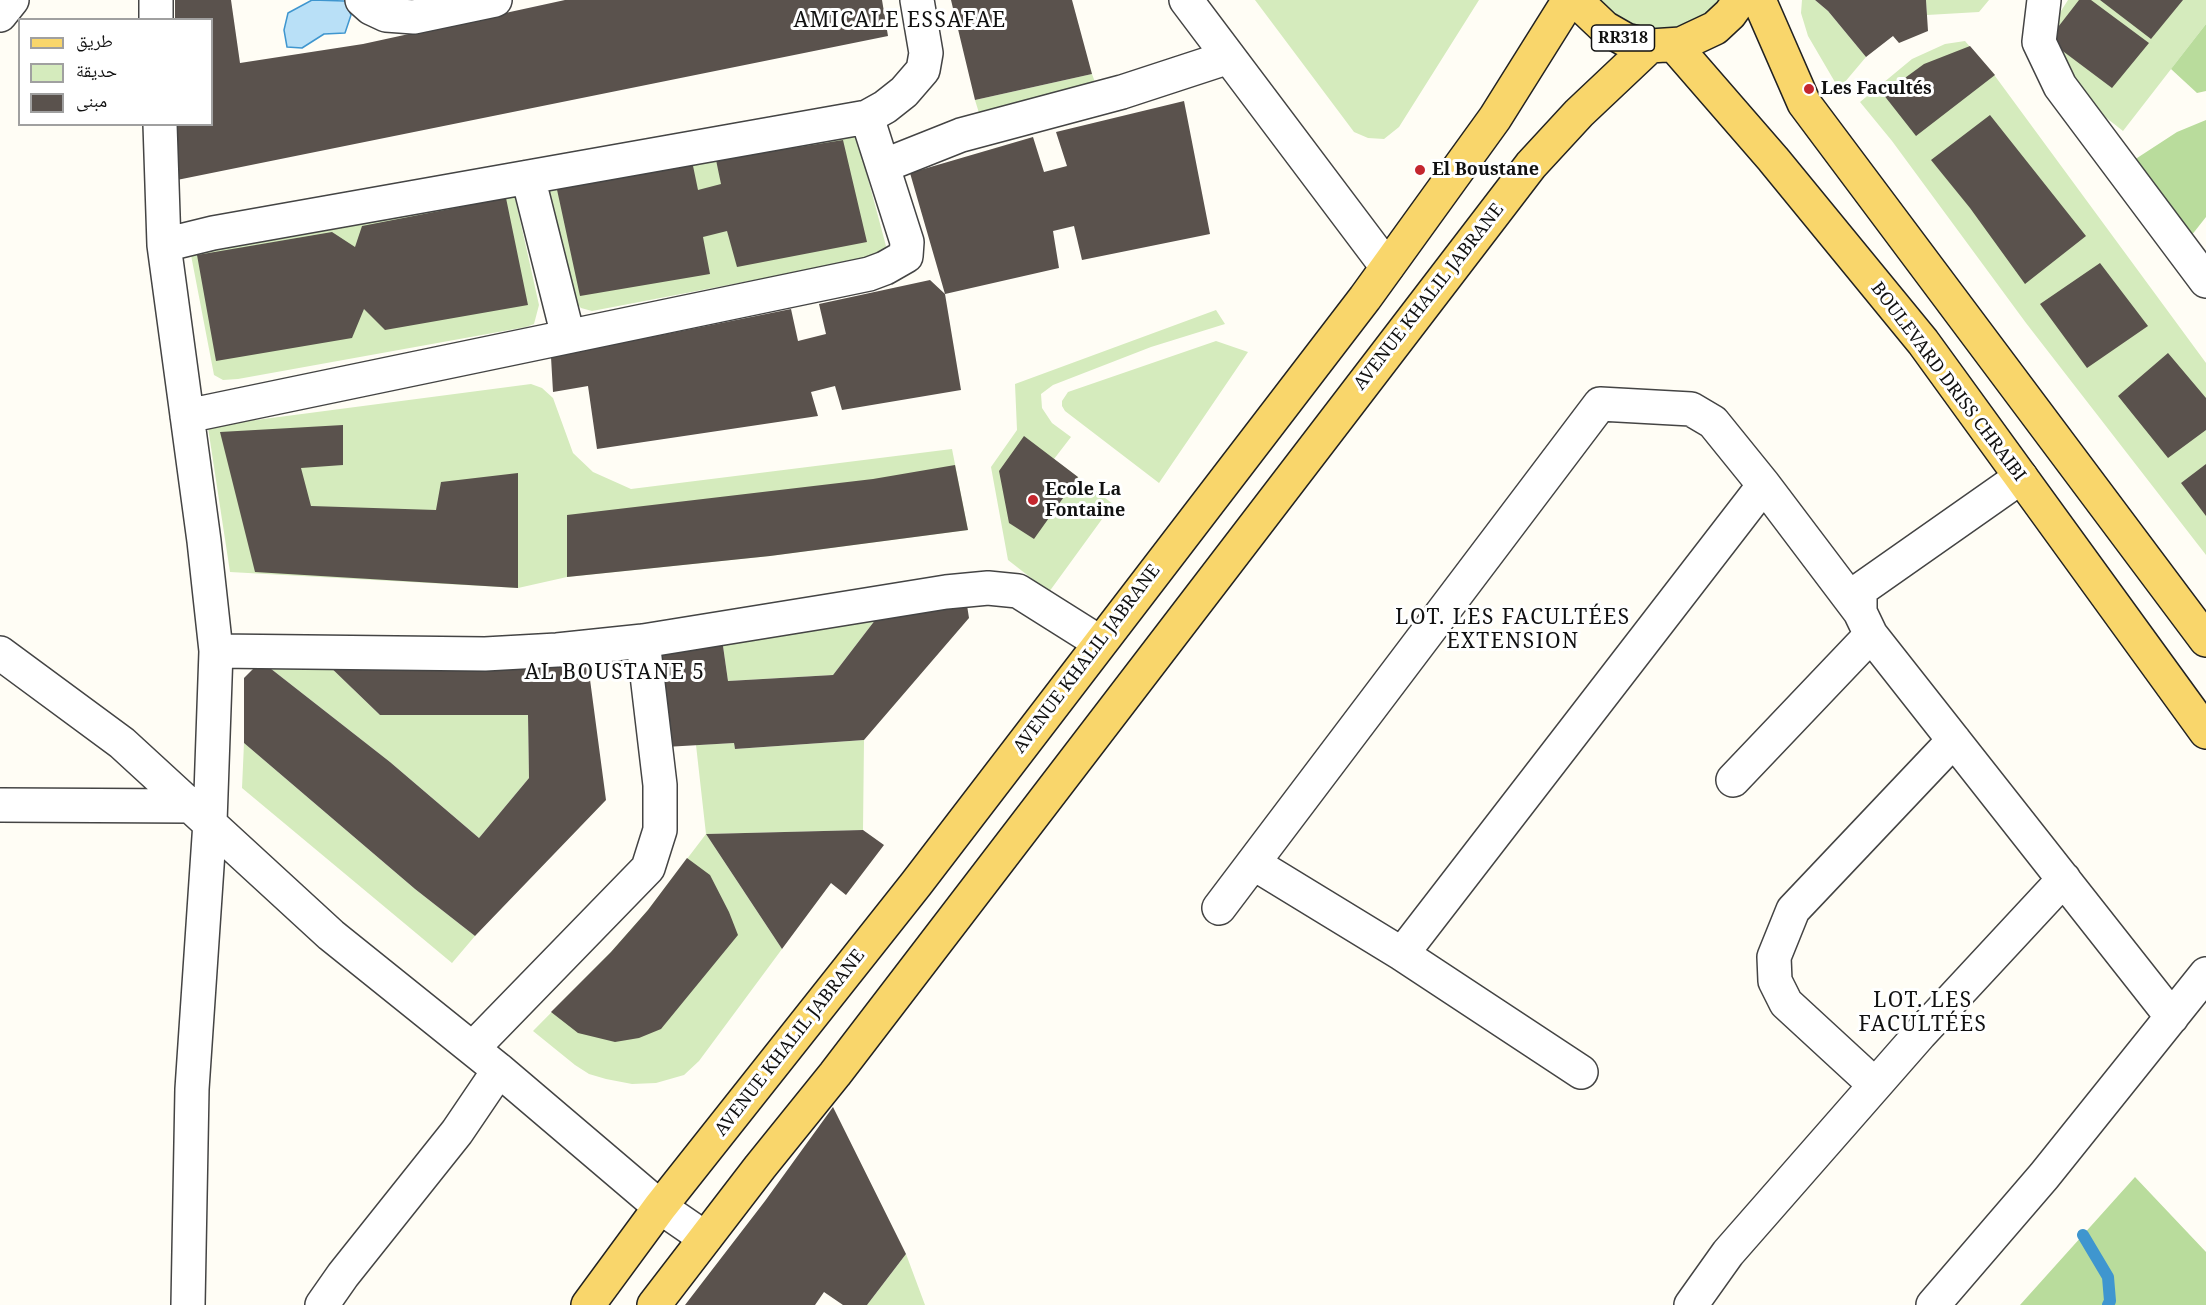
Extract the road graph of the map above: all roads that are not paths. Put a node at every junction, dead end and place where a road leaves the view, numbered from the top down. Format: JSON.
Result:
{"nodes":[{"id":1,"x":12,"y":0,"type":"edge"},
{"id":2,"x":156,"y":0,"type":"edge"},
{"id":3,"x":362,"y":0,"type":"edge"},
{"id":4,"x":495,"y":0,"type":"edge"},
{"id":5,"x":917,"y":0,"type":"edge"},
{"id":6,"x":1186,"y":0,"type":"edge"},
{"id":7,"x":1569,"y":0,"type":"edge"},
{"id":8,"x":1580,"y":0,"type":"edge"},
{"id":9,"x":1740,"y":0,"type":"edge"},
{"id":10,"x":1759,"y":0,"type":"edge"},
{"id":11,"x":2044,"y":0,"type":"edge"},
{"id":12,"x":0,"y":15,"type":"edge"},
{"id":13,"x":156,"y":18,"type":"edge"},
{"id":14,"x":1662,"y":46,"type":"junction"},
{"id":15,"x":1229,"y":57,"type":"junction"},
{"id":16,"x":867,"y":117,"type":"junction"},
{"id":17,"x":160,"y":126,"type":"edge"},
{"id":18,"x":883,"y":166,"type":"junction"},
{"id":19,"x":528,"y":177,"type":"junction"},
{"id":20,"x":164,"y":245,"type":"junction"},
{"id":21,"x":1387,"y":267,"type":"junction"},
{"id":22,"x":2206,"y":280,"type":"edge"},
{"id":23,"x":568,"y":336,"type":"junction"},
{"id":24,"x":187,"y":416,"type":"junction"},
{"id":25,"x":2021,"y":477,"type":"junction"},
{"id":26,"x":1764,"y":485,"type":"junction"},
{"id":27,"x":1865,"y":623,"type":"junction"},
{"id":28,"x":2206,"y":640,"type":"edge"},
{"id":29,"x":642,"y":641,"type":"junction"},
{"id":30,"x":1099,"y":642,"type":"junction"},
{"id":31,"x":216,"y":651,"type":"junction"},
{"id":32,"x":0,"y":654,"type":"edge"},
{"id":33,"x":2206,"y":732,"type":"edge"},
{"id":34,"x":1954,"y":740,"type":"junction"},
{"id":35,"x":1733,"y":780,"type":"dead end"},
{"id":36,"x":0,"y":805,"type":"edge"},
{"id":37,"x":201,"y":814,"type":"junction"},
{"id":38,"x":1252,"y":863,"type":"junction"},
{"id":39,"x":2064,"y":879,"type":"junction"},
{"id":40,"x":1220,"y":908,"type":"dead end"},
{"id":41,"x":1402,"y":954,"type":"junction"},
{"id":42,"x":2206,"y":974,"type":"edge"},
{"id":43,"x":2172,"y":1017,"type":"junction"},
{"id":44,"x":473,"y":1048,"type":"junction"},
{"id":45,"x":499,"y":1070,"type":"junction"},
{"id":46,"x":1581,"y":1072,"type":"dead end"},
{"id":47,"x":1875,"y":1085,"type":"junction"},
{"id":48,"x":660,"y":1207,"type":"junction"},
{"id":49,"x":705,"y":1238,"type":"junction"},
{"id":50,"x":188,"y":1305,"type":"edge"},
{"id":51,"x":322,"y":1305,"type":"edge"},
{"id":52,"x":588,"y":1305,"type":"edge"},
{"id":53,"x":654,"y":1305,"type":"edge"},
{"id":54,"x":1691,"y":1305,"type":"edge"},
{"id":55,"x":1933,"y":1305,"type":"edge"}],
"edges":[{"from":1,"to":12,"type":"street"},
{"from":2,"to":13,"type":"street"},
{"from":3,"to":4,"type":"street"},
{"from":5,"to":16,"type":"street"},
{"from":6,"to":15,"type":"street"},
{"from":7,"to":21,"type":"main road","name":"AVENUE KHALIL JABRANE"},
{"from":8,"to":14,"type":"main road","number":"RR318"},
{"from":9,"to":14,"type":"main road","number":"RR318"},
{"from":10,"to":28,"type":"main road"},
{"from":11,"to":22,"type":"street"},
{"from":14,"to":25,"type":"main road","name":"BOULEVARD DRISS CHRAIBI","number":"RR318"},
{"from":14,"to":49,"type":"main road","name":"AVENUE KHALIL JABRANE"},
{"from":15,"to":18,"type":"street"},
{"from":15,"to":21,"type":"street"},
{"from":16,"to":18,"type":"street"},
{"from":16,"to":19,"type":"street"},
{"from":17,"to":20,"type":"street"},
{"from":18,"to":23,"type":"street"},
{"from":19,"to":20,"type":"street"},
{"from":19,"to":23,"type":"street"},
{"from":20,"to":24,"type":"street"},
{"from":21,"to":30,"type":"main road","name":"AVENUE KHALIL JABRANE"},
{"from":23,"to":24,"type":"street"},
{"from":24,"to":31,"type":"street"},
{"from":25,"to":27,"type":"street"},
{"from":25,"to":33,"type":"main road","name":"BOULEVARD DRISS CHRAIBI","number":"RR318"},
{"from":26,"to":27,"type":"street"},
{"from":26,"to":38,"type":"street"},
{"from":26,"to":41,"type":"street"},
{"from":27,"to":34,"type":"street"},
{"from":27,"to":35,"type":"street"},
{"from":29,"to":30,"type":"street"},
{"from":29,"to":31,"type":"street"},
{"from":29,"to":44,"type":"street"},
{"from":30,"to":48,"type":"main road","name":"AVENUE KHALIL JABRANE"},
{"from":31,"to":37,"type":"street"},
{"from":32,"to":37,"type":"street"},
{"from":34,"to":39,"type":"street"},
{"from":34,"to":47,"type":"street"},
{"from":36,"to":37,"type":"street"},
{"from":37,"to":44,"type":"street"},
{"from":37,"to":50,"type":"street"},
{"from":38,"to":40,"type":"street"},
{"from":38,"to":41,"type":"street"},
{"from":39,"to":43,"type":"street"},
{"from":39,"to":47,"type":"street"},
{"from":41,"to":46,"type":"street"},
{"from":42,"to":43,"type":"street"},
{"from":43,"to":55,"type":"street"},
{"from":44,"to":45,"type":"street"},
{"from":45,"to":48,"type":"street"},
{"from":45,"to":51,"type":"street"},
{"from":47,"to":54,"type":"street"},
{"from":48,"to":49,"type":"street"},
{"from":48,"to":52,"type":"main road","name":"AVENUE KHALIL JABRANE"},
{"from":49,"to":53,"type":"main road","name":"AVENUE KHALIL JABRANE"}]}
